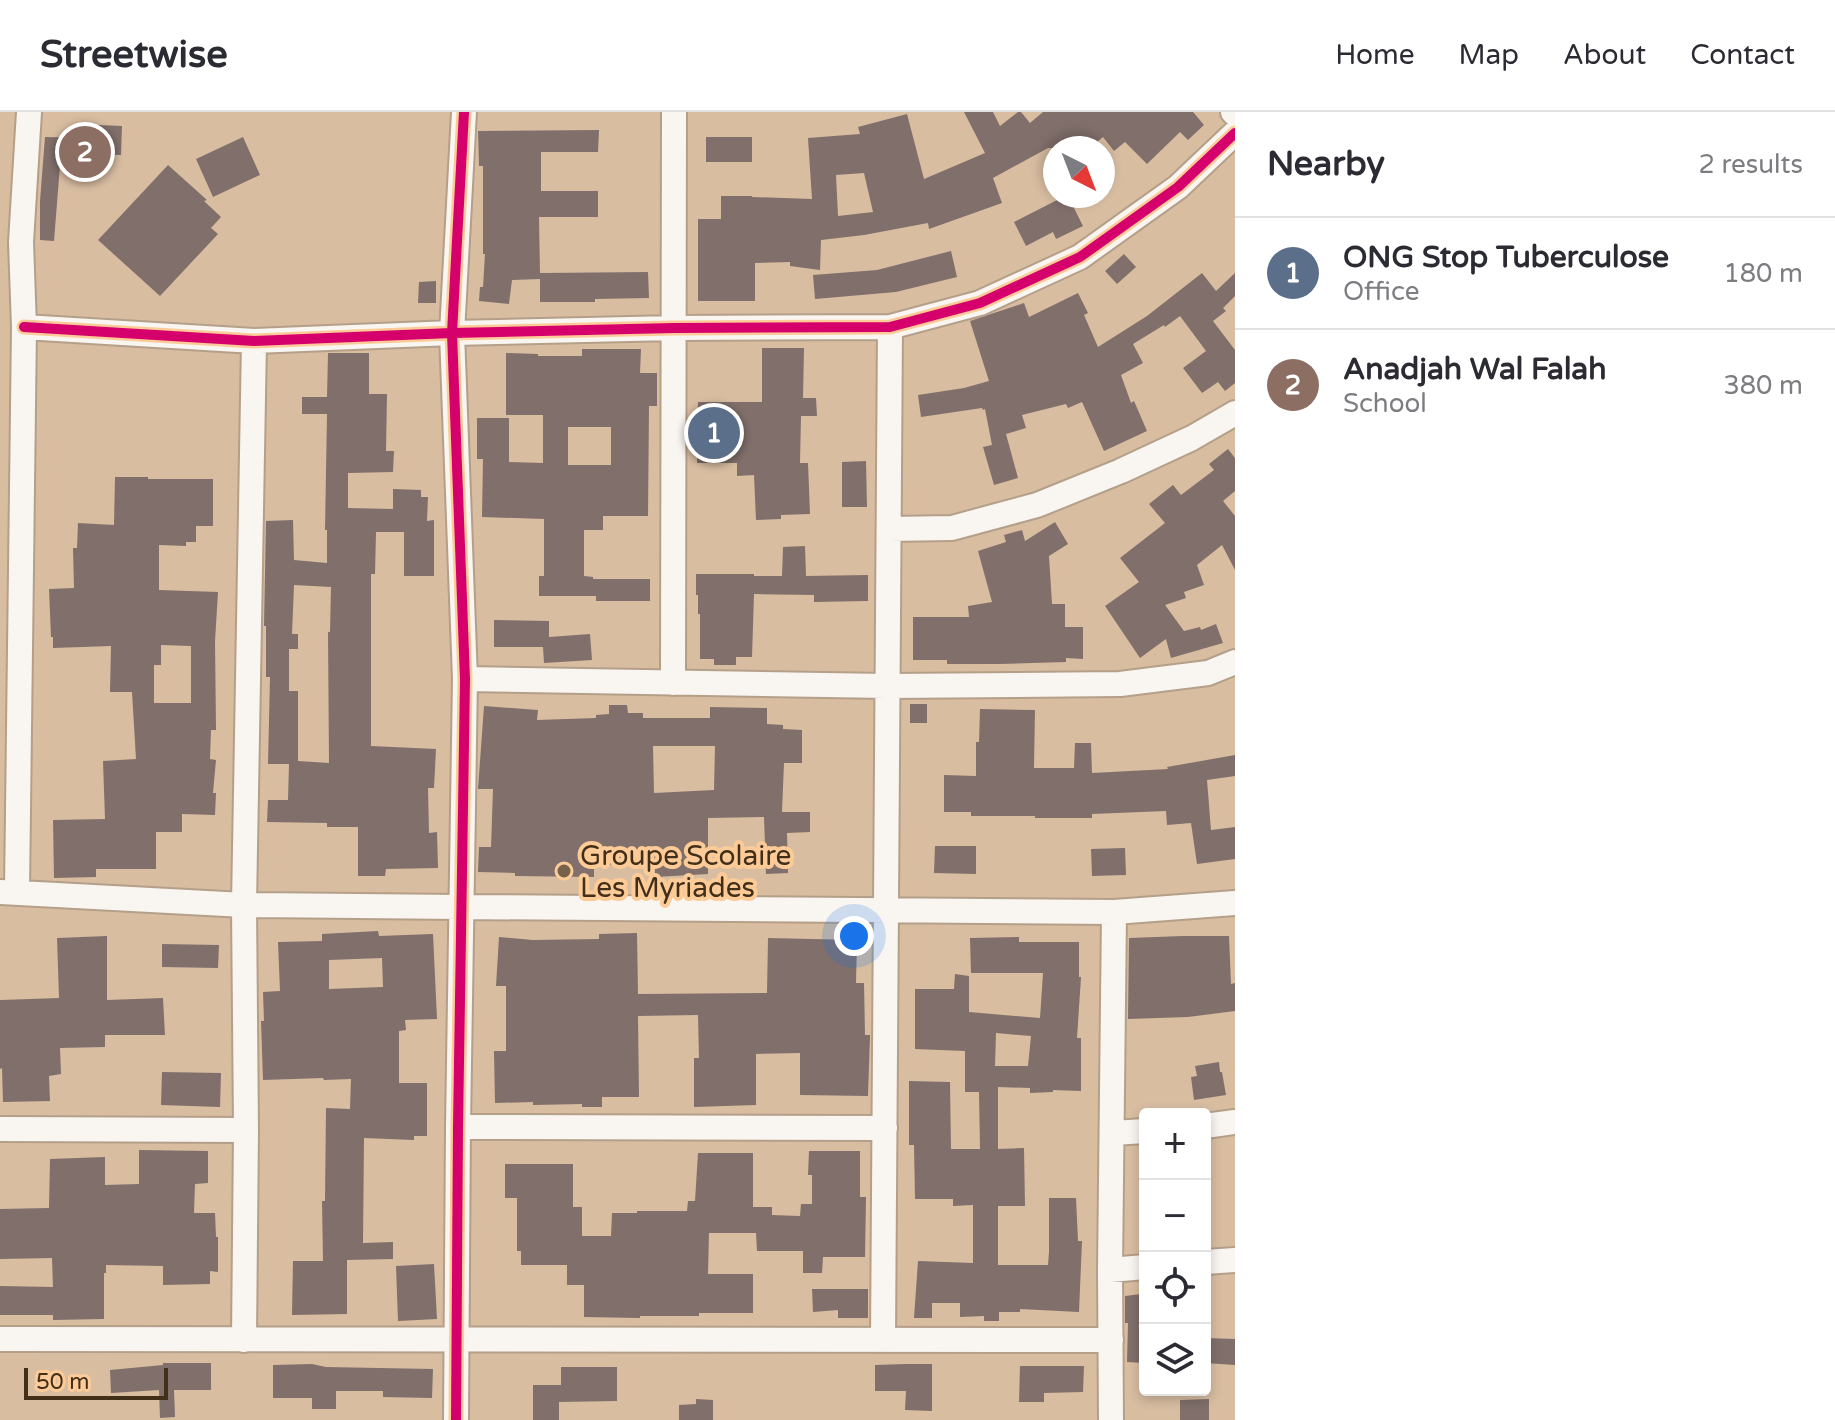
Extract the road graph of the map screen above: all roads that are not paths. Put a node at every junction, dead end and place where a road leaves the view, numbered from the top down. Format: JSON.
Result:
{"nodes":[{"id":1,"x":29,"y":112,"type":"edge"},
{"id":2,"x":464,"y":112,"type":"edge"},
{"id":3,"x":674,"y":112,"type":"edge"},
{"id":4,"x":1235,"y":133,"type":"edge"},
{"id":5,"x":10,"y":242,"type":"edge"},
{"id":6,"x":24,"y":327,"type":"junction"},
{"id":7,"x":890,"y":327,"type":"junction"},
{"id":8,"x":674,"y":328,"type":"junction"},
{"id":9,"x":452,"y":333,"type":"junction"},
{"id":10,"x":254,"y":341,"type":"junction"},
{"id":11,"x":1235,"y":413,"type":"edge"},
{"id":12,"x":889,"y":529,"type":"junction"},
{"id":13,"x":1235,"y":662,"type":"edge"},
{"id":14,"x":10,"y":677,"type":"edge"},
{"id":15,"x":465,"y":679,"type":"junction"},
{"id":16,"x":673,"y":683,"type":"junction"},
{"id":17,"x":887,"y":686,"type":"junction"},
{"id":18,"x":8,"y":891,"type":"edge"},
{"id":19,"x":1235,"y":903,"type":"edge"},
{"id":20,"x":244,"y":905,"type":"junction"},
{"id":21,"x":461,"y":907,"type":"junction"},
{"id":22,"x":887,"y":911,"type":"junction"},
{"id":23,"x":1114,"y":912,"type":"junction"},
{"id":24,"x":1235,"y":1122,"type":"edge"},
{"id":25,"x":1211,"y":1125,"type":"edge"},
{"id":26,"x":458,"y":1127,"type":"junction"},
{"id":27,"x":885,"y":1128,"type":"junction"},
{"id":28,"x":0,"y":1129,"type":"edge"},
{"id":29,"x":246,"y":1130,"type":"junction"},
{"id":30,"x":1139,"y":1131,"type":"edge"},
{"id":31,"x":1113,"y":1133,"type":"junction"},
{"id":32,"x":1235,"y":1260,"type":"edge"},
{"id":33,"x":1211,"y":1262,"type":"edge"},
{"id":34,"x":1139,"y":1268,"type":"edge"},
{"id":35,"x":1110,"y":1270,"type":"junction"},
{"id":36,"x":0,"y":1339,"type":"edge"},
{"id":37,"x":244,"y":1340,"type":"junction"},
{"id":38,"x":456,"y":1340,"type":"junction"},
{"id":39,"x":883,"y":1340,"type":"junction"},
{"id":40,"x":1111,"y":1340,"type":"junction"},
{"id":41,"x":456,"y":1420,"type":"edge"},
{"id":42,"x":1111,"y":1420,"type":"edge"}],
"edges":[{"from":1,"to":5,"type":"street"},
{"from":2,"to":9,"type":"street"},
{"from":3,"to":8,"type":"street"},
{"from":4,"to":7,"type":"street"},
{"from":5,"to":6,"type":"street"},
{"from":6,"to":10,"type":"street"},
{"from":6,"to":14,"type":"street"},
{"from":7,"to":8,"type":"street"},
{"from":7,"to":12,"type":"street"},
{"from":8,"to":9,"type":"street"},
{"from":8,"to":16,"type":"street"},
{"from":9,"to":10,"type":"street"},
{"from":9,"to":15,"type":"street"},
{"from":10,"to":20,"type":"street"},
{"from":11,"to":12,"type":"street"},
{"from":12,"to":17,"type":"street"},
{"from":13,"to":17,"type":"street"},
{"from":14,"to":18,"type":"street"},
{"from":15,"to":16,"type":"street"},
{"from":15,"to":21,"type":"street"},
{"from":16,"to":17,"type":"street"},
{"from":17,"to":22,"type":"street"},
{"from":18,"to":20,"type":"street"},
{"from":19,"to":23,"type":"street"},
{"from":20,"to":21,"type":"street"},
{"from":20,"to":29,"type":"street"},
{"from":21,"to":22,"type":"street"},
{"from":21,"to":26,"type":"street"},
{"from":22,"to":23,"type":"street"},
{"from":22,"to":27,"type":"street"},
{"from":23,"to":31,"type":"street"},
{"from":24,"to":25,"type":"street"},
{"from":26,"to":27,"type":"street"},
{"from":26,"to":38,"type":"street"},
{"from":27,"to":39,"type":"street"},
{"from":28,"to":29,"type":"street"},
{"from":29,"to":37,"type":"street"},
{"from":30,"to":31,"type":"street"},
{"from":31,"to":35,"type":"street"},
{"from":32,"to":33,"type":"street"},
{"from":34,"to":35,"type":"street"},
{"from":35,"to":40,"type":"street"},
{"from":36,"to":37,"type":"street"},
{"from":37,"to":38,"type":"street"},
{"from":38,"to":39,"type":"street"},
{"from":38,"to":41,"type":"street"},
{"from":39,"to":40,"type":"street"},
{"from":40,"to":42,"type":"street"}]}
